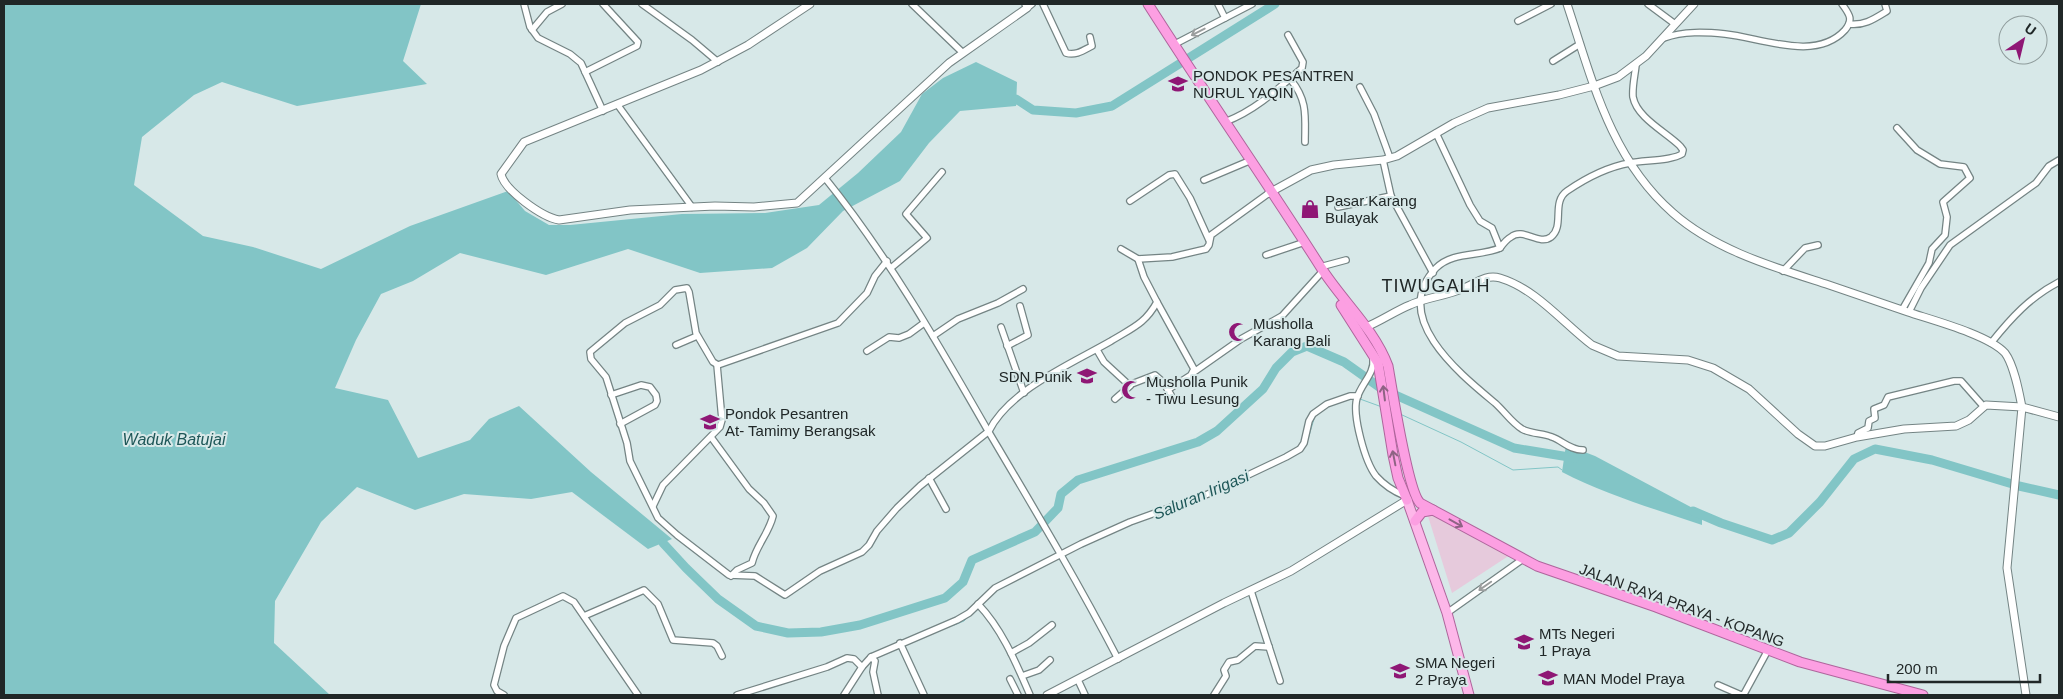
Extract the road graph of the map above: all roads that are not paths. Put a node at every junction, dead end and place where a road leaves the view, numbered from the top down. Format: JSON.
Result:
{"nodes":[{"id":1,"x":524,"y":4,"type":"edge"},
{"id":2,"x":562,"y":4,"type":"edge"},
{"id":3,"x":603,"y":4,"type":"edge"},
{"id":4,"x":642,"y":4,"type":"edge"},
{"id":5,"x":810,"y":4,"type":"edge"},
{"id":6,"x":912,"y":4,"type":"edge"},
{"id":7,"x":1043,"y":4,"type":"edge"},
{"id":8,"x":1144,"y":4,"type":"edge"},
{"id":9,"x":1148,"y":4,"type":"edge"},
{"id":10,"x":1218,"y":4,"type":"edge"},
{"id":11,"x":1252,"y":4,"type":"edge"},
{"id":12,"x":1552,"y":4,"type":"edge"},
{"id":13,"x":1567,"y":4,"type":"edge"},
{"id":14,"x":1648,"y":4,"type":"edge"},
{"id":15,"x":1694,"y":4,"type":"edge"},
{"id":16,"x":1842,"y":4,"type":"edge"},
{"id":17,"x":1885,"y":4,"type":"edge"},
{"id":18,"x":1028,"y":5,"type":"edge"},
{"id":19,"x":1225,"y":18,"type":"junction"},
{"id":20,"x":1518,"y":21,"type":"dead end"},
{"id":21,"x":1675,"y":24,"type":"junction"},
{"id":22,"x":1849,"y":24,"type":"junction"},
{"id":23,"x":532,"y":30,"type":"junction"},
{"id":24,"x":1288,"y":35,"type":"dead end"},
{"id":25,"x":1090,"y":37,"type":"dead end"},
{"id":26,"x":1664,"y":38,"type":"junction"},
{"id":27,"x":1175,"y":44,"type":"junction"},
{"id":28,"x":1580,"y":44,"type":"junction"},
{"id":29,"x":962,"y":52,"type":"junction"},
{"id":30,"x":1180,"y":54,"type":"junction"},
{"id":31,"x":1552,"y":61,"type":"dead end"},
{"id":32,"x":718,"y":62,"type":"junction"},
{"id":33,"x":1636,"y":65,"type":"junction"},
{"id":34,"x":1191,"y":70,"type":"junction"},
{"id":35,"x":585,"y":72,"type":"junction"},
{"id":36,"x":1290,"y":80,"type":"junction"},
{"id":37,"x":1594,"y":86,"type":"junction"},
{"id":38,"x":1360,"y":87,"type":"dead end"},
{"id":39,"x":617,"y":104,"type":"junction"},
{"id":40,"x":603,"y":110,"type":"junction"},
{"id":41,"x":1225,"y":122,"type":"junction"},
{"id":42,"x":1897,"y":128,"type":"dead end"},
{"id":43,"x":1436,"y":133,"type":"junction"},
{"id":44,"x":1305,"y":142,"type":"dead end"},
{"id":45,"x":1386,"y":159,"type":"junction"},
{"id":46,"x":2059,"y":160,"type":"edge"},
{"id":47,"x":1249,"y":161,"type":"junction"},
{"id":48,"x":1631,"y":163,"type":"junction"},
{"id":49,"x":942,"y":172,"type":"dead end"},
{"id":50,"x":825,"y":178,"type":"junction"},
{"id":51,"x":1204,"y":180,"type":"dead end"},
{"id":52,"x":1270,"y":192,"type":"junction"},
{"id":53,"x":1391,"y":196,"type":"junction"},
{"id":54,"x":1130,"y":201,"type":"dead end"},
{"id":55,"x":692,"y":207,"type":"junction"},
{"id":56,"x":1338,"y":207,"type":"dead end"},
{"id":57,"x":1209,"y":240,"type":"junction"},
{"id":58,"x":1302,"y":244,"type":"junction"},
{"id":59,"x":1818,"y":245,"type":"dead end"},
{"id":60,"x":1500,"y":248,"type":"junction"},
{"id":61,"x":1121,"y":249,"type":"dead end"},
{"id":62,"x":1266,"y":255,"type":"dead end"},
{"id":63,"x":1138,"y":258,"type":"junction"},
{"id":64,"x":1346,"y":260,"type":"dead end"},
{"id":65,"x":887,"y":262,"type":"junction"},
{"id":66,"x":892,"y":268,"type":"junction"},
{"id":67,"x":1320,"y":269,"type":"junction"},
{"id":68,"x":1782,"y":271,"type":"junction"},
{"id":69,"x":1433,"y":273,"type":"junction"},
{"id":70,"x":2059,"y":282,"type":"edge"},
{"id":71,"x":1023,"y":289,"type":"dead end"},
{"id":72,"x":1157,"y":302,"type":"junction"},
{"id":73,"x":1422,"y":302,"type":"junction"},
{"id":74,"x":1020,"y":306,"type":"dead end"},
{"id":75,"x":1905,"y":311,"type":"junction"},
{"id":76,"x":924,"y":323,"type":"junction"},
{"id":77,"x":1001,"y":327,"type":"dead end"},
{"id":78,"x":1366,"y":327,"type":"junction"},
{"id":79,"x":697,"y":336,"type":"junction"},
{"id":80,"x":933,"y":336,"type":"junction"},
{"id":81,"x":1991,"y":343,"type":"junction"},
{"id":82,"x":676,"y":345,"type":"dead end"},
{"id":83,"x":1007,"y":346,"type":"junction"},
{"id":84,"x":1371,"y":349,"type":"junction"},
{"id":85,"x":1097,"y":350,"type":"junction"},
{"id":86,"x":867,"y":351,"type":"dead end"},
{"id":87,"x":716,"y":365,"type":"junction"},
{"id":88,"x":1194,"y":372,"type":"junction"},
{"id":89,"x":1385,"y":372,"type":"junction"},
{"id":90,"x":1130,"y":386,"type":"junction"},
{"id":91,"x":1024,"y":393,"type":"junction"},
{"id":92,"x":611,"y":395,"type":"junction"},
{"id":93,"x":1358,"y":397,"type":"junction"},
{"id":94,"x":1115,"y":399,"type":"dead end"},
{"id":95,"x":1984,"y":407,"type":"junction"},
{"id":96,"x":2022,"y":407,"type":"junction"},
{"id":97,"x":2059,"y":417,"type":"edge"},
{"id":98,"x":620,"y":424,"type":"junction"},
{"id":99,"x":989,"y":431,"type":"junction"},
{"id":100,"x":711,"y":437,"type":"junction"},
{"id":101,"x":1857,"y":437,"type":"junction"},
{"id":102,"x":1583,"y":450,"type":"dead end"},
{"id":103,"x":930,"y":478,"type":"junction"},
{"id":104,"x":1406,"y":498,"type":"junction"},
{"id":105,"x":653,"y":506,"type":"junction"},
{"id":106,"x":946,"y":510,"type":"dead end"},
{"id":107,"x":1433,"y":510,"type":"junction"},
{"id":108,"x":1414,"y":521,"type":"junction"},
{"id":109,"x":1062,"y":557,"type":"junction"},
{"id":110,"x":1522,"y":560,"type":"junction"},
{"id":111,"x":731,"y":576,"type":"junction"},
{"id":112,"x":1251,"y":591,"type":"junction"},
{"id":113,"x":979,"y":606,"type":"junction"},
{"id":114,"x":1447,"y":613,"type":"junction"},
{"id":115,"x":584,"y":616,"type":"junction"},
{"id":116,"x":1052,"y":625,"type":"dead end"},
{"id":117,"x":901,"y":646,"type":"junction"},
{"id":118,"x":1269,"y":647,"type":"junction"},
{"id":119,"x":1768,"y":650,"type":"junction"},
{"id":120,"x":1011,"y":653,"type":"junction"},
{"id":121,"x":722,"y":656,"type":"dead end"},
{"id":122,"x":872,"y":659,"type":"junction"},
{"id":123,"x":1118,"y":659,"type":"junction"},
{"id":124,"x":1050,"y":660,"type":"dead end"},
{"id":125,"x":862,"y":667,"type":"junction"},
{"id":126,"x":1022,"y":676,"type":"junction"},
{"id":127,"x":1010,"y":679,"type":"dead end"},
{"id":128,"x":1078,"y":680,"type":"junction"},
{"id":129,"x":1280,"y":681,"type":"dead end"},
{"id":130,"x":1718,"y":685,"type":"dead end"},
{"id":131,"x":636,"y":694,"type":"edge"},
{"id":132,"x":504,"y":695,"type":"edge"},
{"id":133,"x":737,"y":695,"type":"edge"},
{"id":134,"x":844,"y":695,"type":"edge"},
{"id":135,"x":878,"y":695,"type":"edge"},
{"id":136,"x":924,"y":695,"type":"edge"},
{"id":137,"x":1018,"y":695,"type":"edge"},
{"id":138,"x":1030,"y":695,"type":"edge"},
{"id":139,"x":1048,"y":695,"type":"edge"},
{"id":140,"x":1085,"y":695,"type":"edge"},
{"id":141,"x":1214,"y":695,"type":"edge"},
{"id":142,"x":1469,"y":695,"type":"edge"},
{"id":143,"x":1924,"y":695,"type":"edge"},
{"id":144,"x":2026,"y":695,"type":"edge"}],
"edges":[{"from":1,"to":23,"type":"street"},
{"from":2,"to":23,"type":"street"},
{"from":3,"to":35,"type":"street"},
{"from":4,"to":32,"type":"street"},
{"from":5,"to":32,"type":"street"},
{"from":6,"to":29,"type":"street"},
{"from":7,"to":25,"type":"street"},
{"from":8,"to":30,"type":"highway"},
{"from":9,"to":27,"type":"highway"},
{"from":10,"to":19,"type":"street"},
{"from":11,"to":19,"type":"street"},
{"from":12,"to":20,"type":"street"},
{"from":13,"to":28,"type":"street"},
{"from":14,"to":21,"type":"street"},
{"from":15,"to":21,"type":"street"},
{"from":16,"to":22,"type":"street"},
{"from":17,"to":22,"type":"street"},
{"from":18,"to":29,"type":"street"},
{"from":19,"to":27,"type":"street","one_way":true},
{"from":21,"to":26,"type":"street"},
{"from":22,"to":26,"type":"street"},
{"from":23,"to":35,"type":"street"},
{"from":24,"to":36,"type":"street"},
{"from":26,"to":33,"type":"street"},
{"from":27,"to":30,"type":"highway"},
{"from":28,"to":31,"type":"street"},
{"from":28,"to":37,"type":"street"},
{"from":29,"to":50,"type":"street"},
{"from":30,"to":34,"type":"highway"},
{"from":32,"to":39,"type":"street"},
{"from":33,"to":37,"type":"street"},
{"from":33,"to":48,"type":"street"},
{"from":34,"to":41,"type":"highway"},
{"from":34,"to":47,"type":"highway"},
{"from":35,"to":40,"type":"street"},
{"from":36,"to":41,"type":"street"},
{"from":36,"to":44,"type":"street"},
{"from":37,"to":43,"type":"street"},
{"from":37,"to":48,"type":"street"},
{"from":38,"to":45,"type":"street"},
{"from":39,"to":40,"type":"street"},
{"from":39,"to":55,"type":"street"},
{"from":40,"to":55,"type":"street"},
{"from":41,"to":52,"type":"highway"},
{"from":42,"to":75,"type":"street"},
{"from":43,"to":45,"type":"street"},
{"from":43,"to":60,"type":"street"},
{"from":45,"to":52,"type":"street"},
{"from":45,"to":53,"type":"street"},
{"from":46,"to":75,"type":"street"},
{"from":47,"to":51,"type":"street"},
{"from":47,"to":52,"type":"highway"},
{"from":48,"to":60,"type":"street"},
{"from":48,"to":68,"type":"street"},
{"from":49,"to":66,"type":"street"},
{"from":50,"to":55,"type":"street"},
{"from":50,"to":65,"type":"street"},
{"from":52,"to":57,"type":"street"},
{"from":52,"to":58,"type":"highway"},
{"from":52,"to":67,"type":"highway"},
{"from":53,"to":56,"type":"street"},
{"from":53,"to":69,"type":"street"},
{"from":54,"to":57,"type":"street"},
{"from":57,"to":63,"type":"street"},
{"from":58,"to":62,"type":"street"},
{"from":58,"to":67,"type":"highway"},
{"from":59,"to":68,"type":"street"},
{"from":60,"to":69,"type":"street"},
{"from":61,"to":63,"type":"street"},
{"from":63,"to":72,"type":"street"},
{"from":64,"to":67,"type":"street"},
{"from":65,"to":66,"type":"street"},
{"from":65,"to":87,"type":"street"},
{"from":66,"to":76,"type":"street"},
{"from":67,"to":78,"type":"highway"},
{"from":67,"to":84,"type":"highway"},
{"from":67,"to":88,"type":"street"},
{"from":68,"to":75,"type":"street"},
{"from":69,"to":73,"type":"street"},
{"from":70,"to":81,"type":"street"},
{"from":71,"to":80,"type":"street"},
{"from":72,"to":85,"type":"street"},
{"from":72,"to":88,"type":"street"},
{"from":73,"to":78,"type":"street"},
{"from":73,"to":101,"type":"street"},
{"from":73,"to":102,"type":"street"},
{"from":74,"to":83,"type":"street"},
{"from":75,"to":81,"type":"street"},
{"from":76,"to":80,"type":"street"},
{"from":76,"to":86,"type":"street"},
{"from":77,"to":83,"type":"street"},
{"from":78,"to":89,"type":"highway"},
{"from":79,"to":82,"type":"street"},
{"from":79,"to":87,"type":"street"},
{"from":79,"to":92,"type":"street"},
{"from":80,"to":99,"type":"street"},
{"from":81,"to":96,"type":"street"},
{"from":83,"to":91,"type":"street"},
{"from":84,"to":89,"type":"highway"},
{"from":84,"to":93,"type":"street"},
{"from":85,"to":90,"type":"street"},
{"from":85,"to":91,"type":"street"},
{"from":87,"to":100,"type":"street"},
{"from":88,"to":90,"type":"street"},
{"from":104,"to":89,"type":"highway","one_way":true},
{"from":89,"to":107,"type":"highway","name":"JALAN RAYA PRAYA - KOPANG"},
{"from":90,"to":94,"type":"street"},
{"from":91,"to":99,"type":"street"},
{"from":92,"to":98,"type":"street"},
{"from":92,"to":98,"type":"street"},
{"from":93,"to":104,"type":"street"},
{"from":93,"to":109,"type":"street"},
{"from":95,"to":96,"type":"street"},
{"from":95,"to":101,"type":"street"},
{"from":95,"to":101,"type":"street"},
{"from":96,"to":97,"type":"street"},
{"from":96,"to":144,"type":"street"},
{"from":98,"to":105,"type":"street"},
{"from":99,"to":103,"type":"street"},
{"from":99,"to":109,"type":"street"},
{"from":100,"to":105,"type":"street"},
{"from":100,"to":111,"type":"street"},
{"from":103,"to":106,"type":"street"},
{"from":103,"to":111,"type":"street"},
{"from":104,"to":108,"type":"main road"},
{"from":104,"to":112,"type":"street"},
{"from":105,"to":111,"type":"street"},
{"from":107,"to":108,"type":"highway"},
{"from":107,"to":110,"type":"highway","name":"JALAN RAYA PRAYA - KOPANG","one_way":true},
{"from":108,"to":114,"type":"main road"},
{"from":109,"to":113,"type":"street"},
{"from":109,"to":123,"type":"street"},
{"from":110,"to":114,"type":"street","one_way":true},
{"from":110,"to":119,"type":"highway","name":"JALAN RAYA PRAYA - KOPANG"},
{"from":112,"to":118,"type":"street"},
{"from":112,"to":123,"type":"street"},
{"from":113,"to":117,"type":"street"},
{"from":113,"to":120,"type":"street"},
{"from":114,"to":142,"type":"main road"},
{"from":115,"to":121,"type":"street"},
{"from":115,"to":131,"type":"street"},
{"from":115,"to":132,"type":"street"},
{"from":116,"to":120,"type":"street"},
{"from":117,"to":122,"type":"street"},
{"from":117,"to":136,"type":"street"},
{"from":118,"to":129,"type":"street"},
{"from":118,"to":141,"type":"street"},
{"from":119,"to":130,"type":"street"},
{"from":119,"to":143,"type":"highway","name":"JALAN RAYA PRAYA - KOPANG"},
{"from":120,"to":126,"type":"street"},
{"from":122,"to":125,"type":"street"},
{"from":122,"to":135,"type":"street"},
{"from":123,"to":128,"type":"street"},
{"from":124,"to":126,"type":"street"},
{"from":125,"to":133,"type":"street"},
{"from":125,"to":134,"type":"street"},
{"from":126,"to":138,"type":"street"},
{"from":127,"to":137,"type":"street"},
{"from":128,"to":139,"type":"street"},
{"from":128,"to":140,"type":"street"}]}
